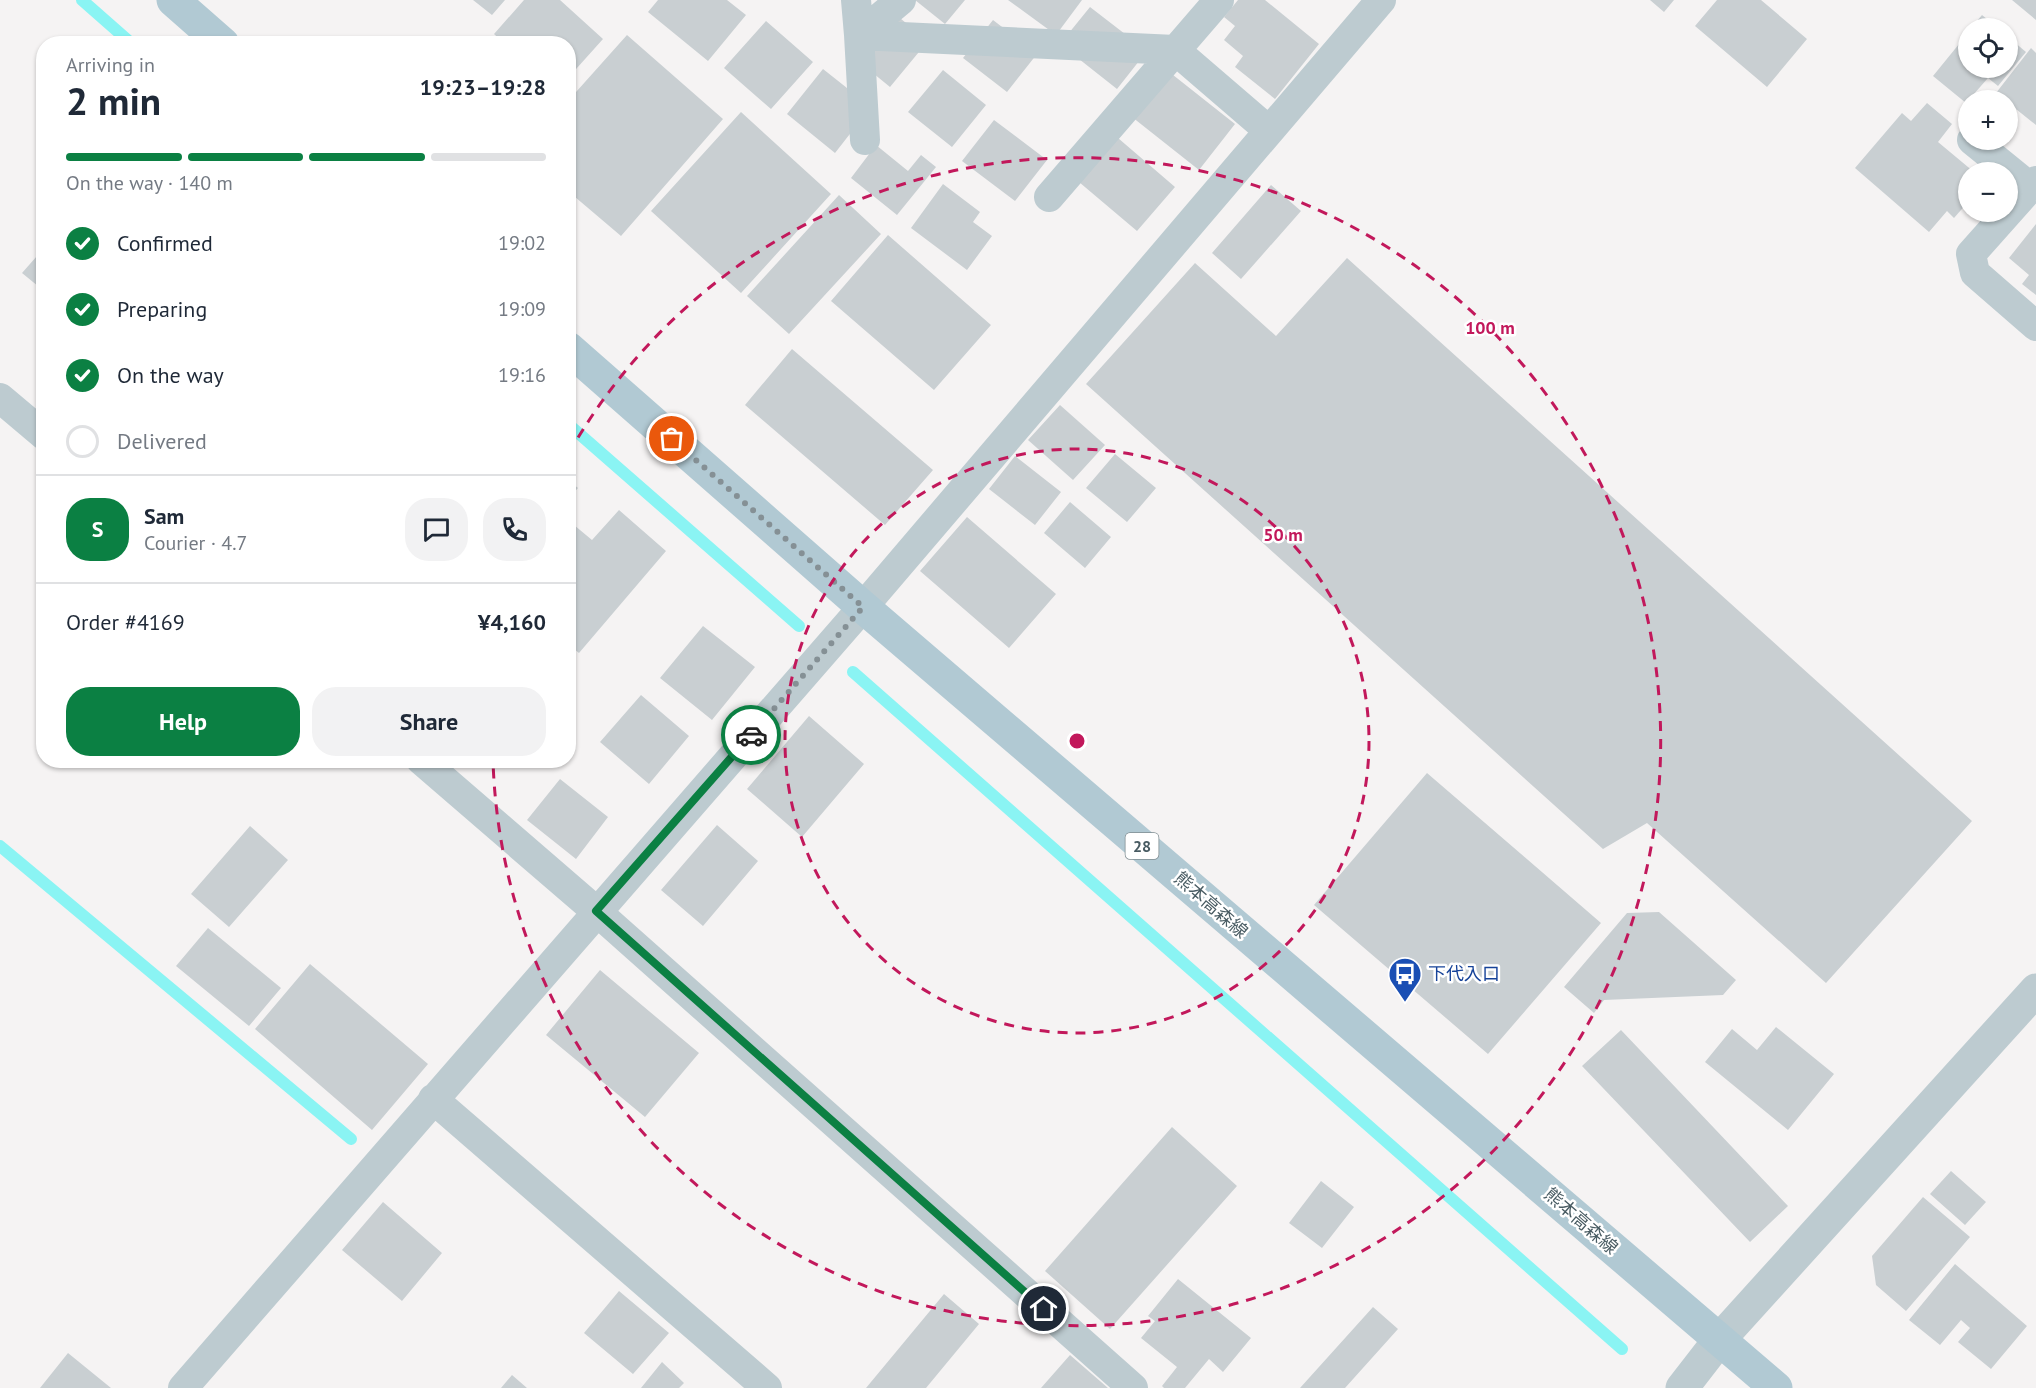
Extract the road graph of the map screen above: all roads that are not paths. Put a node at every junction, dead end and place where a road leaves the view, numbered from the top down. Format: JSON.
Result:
{"nodes":[{"id":1,"x":173,"y":0,"type":"edge"},
{"id":2,"x":856,"y":0,"type":"edge"},
{"id":3,"x":901,"y":0,"type":"edge"},
{"id":4,"x":1219,"y":0,"type":"edge"},
{"id":5,"x":1382,"y":0,"type":"edge"},
{"id":6,"x":859,"y":35,"type":"junction"},
{"id":7,"x":214,"y":36,"type":"edge"},
{"id":8,"x":1175,"y":50,"type":"junction"},
{"id":9,"x":1268,"y":130,"type":"junction"},
{"id":10,"x":865,"y":140,"type":"dead end"},
{"id":11,"x":1987,"y":150,"type":"edge"},
{"id":12,"x":2033,"y":184,"type":"edge"},
{"id":13,"x":1049,"y":198,"type":"dead end"},
{"id":14,"x":2036,"y":326,"type":"edge"},
{"id":15,"x":576,"y":355,"type":"edge"},
{"id":16,"x":0,"y":398,"type":"edge"},
{"id":17,"x":36,"y":428,"type":"edge"},
{"id":18,"x":863,"y":607,"type":"junction"},
{"id":19,"x":430,"y":768,"type":"edge"},
{"id":20,"x":596,"y":911,"type":"junction"},
{"id":21,"x":2036,"y":990,"type":"edge"},
{"id":22,"x":433,"y":1099,"type":"junction"},
{"id":23,"x":1720,"y":1339,"type":"junction"},
{"id":24,"x":183,"y":1388,"type":"edge"},
{"id":25,"x":767,"y":1388,"type":"edge"},
{"id":26,"x":1133,"y":1388,"type":"edge"},
{"id":27,"x":1682,"y":1388,"type":"edge"},
{"id":28,"x":1776,"y":1388,"type":"edge"}],
"edges":[{"from":1,"to":7,"type":"main road"},
{"from":2,"to":6,"type":"street"},
{"from":3,"to":6,"type":"street"},
{"from":4,"to":8,"type":"street"},
{"from":5,"to":9,"type":"street"},
{"from":6,"to":8,"type":"street"},
{"from":6,"to":10,"type":"street"},
{"from":8,"to":9,"type":"street"},
{"from":8,"to":13,"type":"street"},
{"from":9,"to":18,"type":"street"},
{"from":11,"to":12,"type":"street"},
{"from":12,"to":14,"type":"street"},
{"from":15,"to":18,"type":"main road","name":"熊本高森線","number":"28"},
{"from":16,"to":17,"type":"street"},
{"from":18,"to":20,"type":"street"},
{"from":18,"to":23,"type":"main road","name":"熊本高森線","number":"28"},
{"from":19,"to":20,"type":"street"},
{"from":20,"to":22,"type":"street"},
{"from":20,"to":26,"type":"street"},
{"from":21,"to":23,"type":"street"},
{"from":22,"to":24,"type":"street"},
{"from":22,"to":25,"type":"street"},
{"from":23,"to":27,"type":"street"},
{"from":23,"to":28,"type":"main road","name":"熊本高森線","number":"28"}]}
